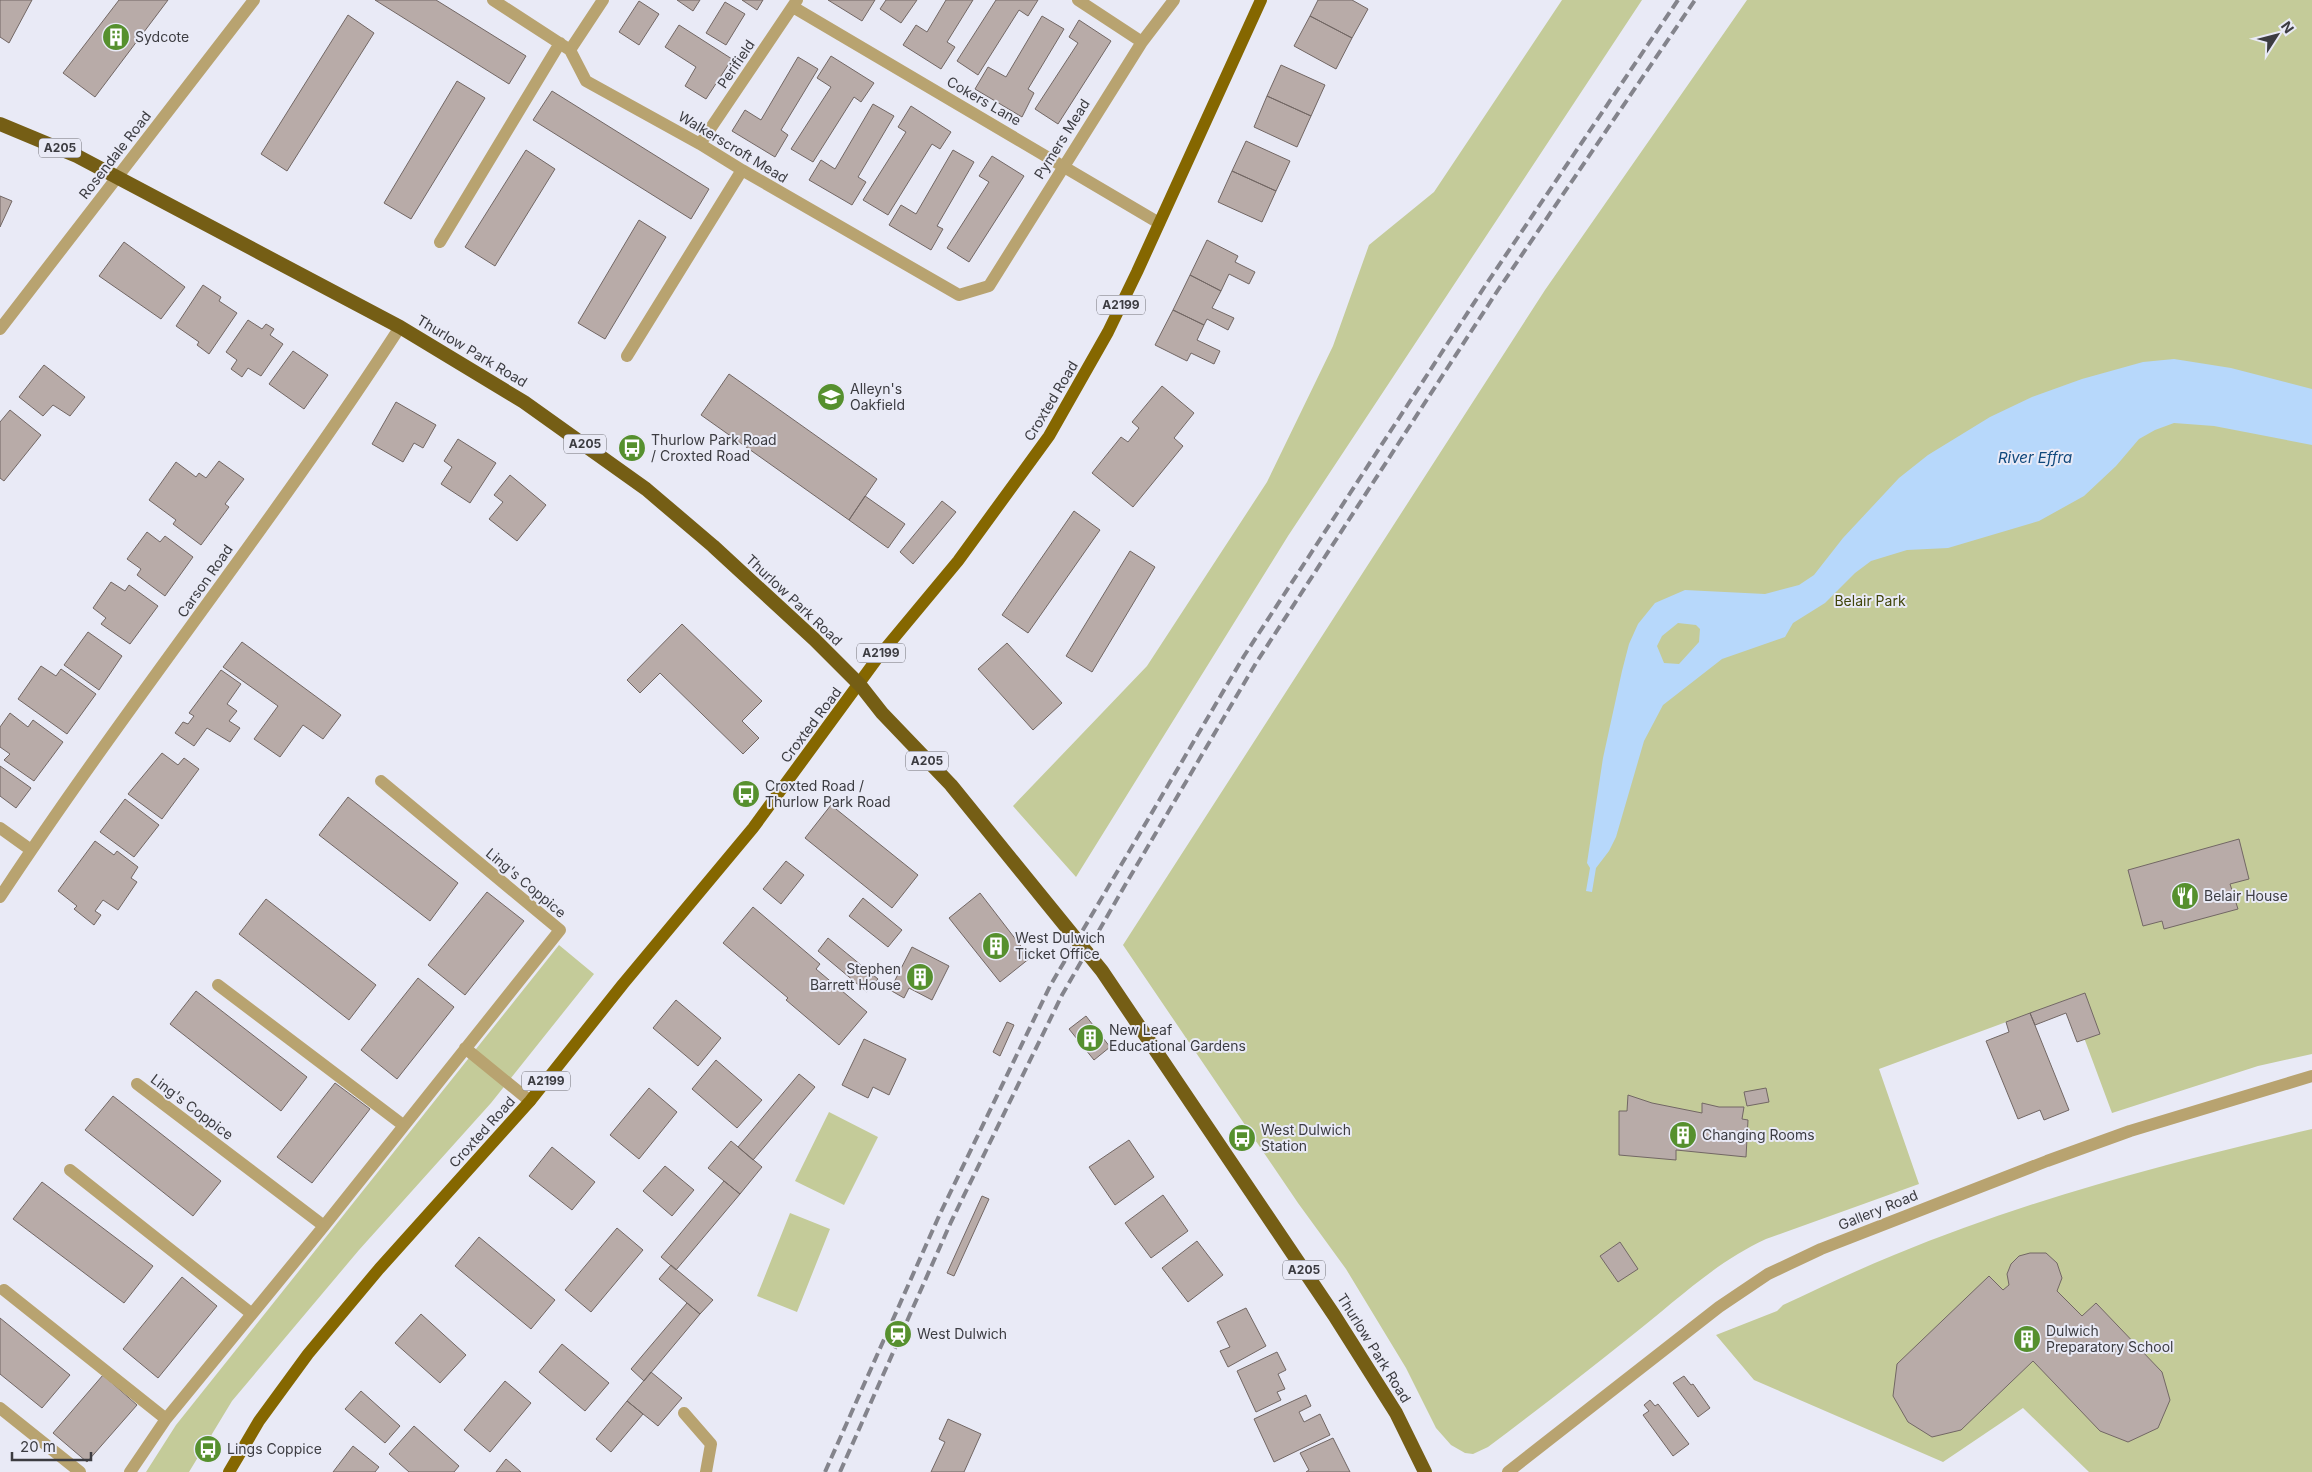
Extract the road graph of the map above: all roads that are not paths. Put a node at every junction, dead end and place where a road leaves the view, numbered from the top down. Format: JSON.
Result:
{"nodes":[{"id":1,"x":254,"y":0,"type":"edge"},
{"id":2,"x":493,"y":0,"type":"edge"},
{"id":3,"x":603,"y":0,"type":"edge"},
{"id":4,"x":1078,"y":0,"type":"edge"},
{"id":5,"x":1174,"y":0,"type":"edge"},
{"id":6,"x":1261,"y":0,"type":"edge"},
{"id":7,"x":795,"y":4,"type":"edge"},
{"id":8,"x":1142,"y":42,"type":"junction"},
{"id":9,"x":565,"y":46,"type":"junction"},
{"id":10,"x":0,"y":124,"type":"edge"},
{"id":11,"x":700,"y":144,"type":"junction"},
{"id":12,"x":1063,"y":165,"type":"junction"},
{"id":13,"x":742,"y":170,"type":"junction"},
{"id":14,"x":117,"y":177,"type":"junction"},
{"id":15,"x":1159,"y":223,"type":"junction"},
{"id":16,"x":440,"y":242,"type":"dead end"},
{"id":17,"x":976,"y":291,"type":"joint"},
{"id":18,"x":400,"y":327,"type":"junction"},
{"id":19,"x":0,"y":329,"type":"edge"},
{"id":20,"x":627,"y":356,"type":"dead end"},
{"id":21,"x":860,"y":685,"type":"junction"},
{"id":22,"x":381,"y":782,"type":"dead end"},
{"id":23,"x":0,"y":828,"type":"edge"},
{"id":24,"x":31,"y":850,"type":"junction"},
{"id":25,"x":0,"y":897,"type":"edge"},
{"id":26,"x":218,"y":985,"type":"dead end"},
{"id":27,"x":465,"y":1048,"type":"junction"},
{"id":28,"x":2312,"y":1076,"type":"edge"},
{"id":29,"x":137,"y":1084,"type":"dead end"},
{"id":30,"x":530,"y":1101,"type":"junction"},
{"id":31,"x":403,"y":1125,"type":"junction"},
{"id":32,"x":70,"y":1170,"type":"dead end"},
{"id":33,"x":324,"y":1226,"type":"junction"},
{"id":34,"x":4,"y":1290,"type":"dead end"},
{"id":35,"x":252,"y":1314,"type":"junction"},
{"id":36,"x":0,"y":1408,"type":"edge"},
{"id":37,"x":684,"y":1413,"type":"dead end"},
{"id":38,"x":166,"y":1418,"type":"junction"},
{"id":39,"x":80,"y":1472,"type":"edge"},
{"id":40,"x":130,"y":1472,"type":"edge"},
{"id":41,"x":229,"y":1472,"type":"edge"},
{"id":42,"x":706,"y":1472,"type":"edge"},
{"id":43,"x":1425,"y":1472,"type":"edge"},
{"id":44,"x":1508,"y":1472,"type":"edge"}],
"edges":[{"from":1,"to":14,"type":"street","name":"Rosendale Road"},
{"from":2,"to":9,"type":"street"},
{"from":3,"to":9,"type":"street"},
{"from":4,"to":8,"type":"street"},
{"from":5,"to":8,"type":"street","name":"Pymers Mead"},
{"from":6,"to":15,"type":"main road","name":"Croxted Road","number":"A2199"},
{"from":7,"to":11,"type":"street","name":"Perifield"},
{"from":7,"to":12,"type":"street","name":"Cokers Lane"},
{"from":8,"to":12,"type":"street","name":"Pymers Mead"},
{"from":9,"to":11,"type":"street","name":"Walkerscroft Mead"},
{"from":9,"to":16,"type":"street"},
{"from":10,"to":14,"type":"highway","name":"Thurlow Park Road","number":"A205"},
{"from":11,"to":13,"type":"street","name":"Walkerscroft Mead"},
{"from":12,"to":15,"type":"street","name":"Cokers Lane"},
{"from":12,"to":17,"type":"street","name":"Pymers Mead"},
{"from":13,"to":17,"type":"street","name":"Walkerscroft Mead"},
{"from":13,"to":20,"type":"street"},
{"from":14,"to":18,"type":"highway","name":"Thurlow Park Road","number":"A205"},
{"from":14,"to":19,"type":"street","name":"Rosendale Road"},
{"from":15,"to":21,"type":"main road","name":"Croxted Road","number":"A2199"},
{"from":18,"to":21,"type":"highway","name":"Thurlow Park Road","number":"A205"},
{"from":18,"to":24,"type":"street","name":"Carson Road"},
{"from":21,"to":30,"type":"main road","name":"Croxted Road","number":"A2199"},
{"from":21,"to":43,"type":"highway","name":"Thurlow Park Road","number":"A205"},
{"from":22,"to":27,"type":"street","name":"Ling's Coppice"},
{"from":23,"to":24,"type":"street"},
{"from":24,"to":25,"type":"street","name":"Carson Road"},
{"from":26,"to":31,"type":"street"},
{"from":27,"to":30,"type":"street"},
{"from":27,"to":31,"type":"street","name":"Ling's Coppice"},
{"from":28,"to":44,"type":"street","name":"Gallery Road"},
{"from":29,"to":33,"type":"street","name":"Ling's Coppice"},
{"from":30,"to":41,"type":"main road","name":"Croxted Road","number":"A2199"},
{"from":31,"to":33,"type":"street","name":"Ling's Coppice"},
{"from":32,"to":35,"type":"street"},
{"from":33,"to":35,"type":"street","name":"Ling's Coppice"},
{"from":34,"to":38,"type":"street"},
{"from":35,"to":38,"type":"street","name":"Ling's Coppice"},
{"from":36,"to":39,"type":"street"},
{"from":37,"to":42,"type":"street"},
{"from":38,"to":40,"type":"street","name":"Ling's Coppice"}]}
